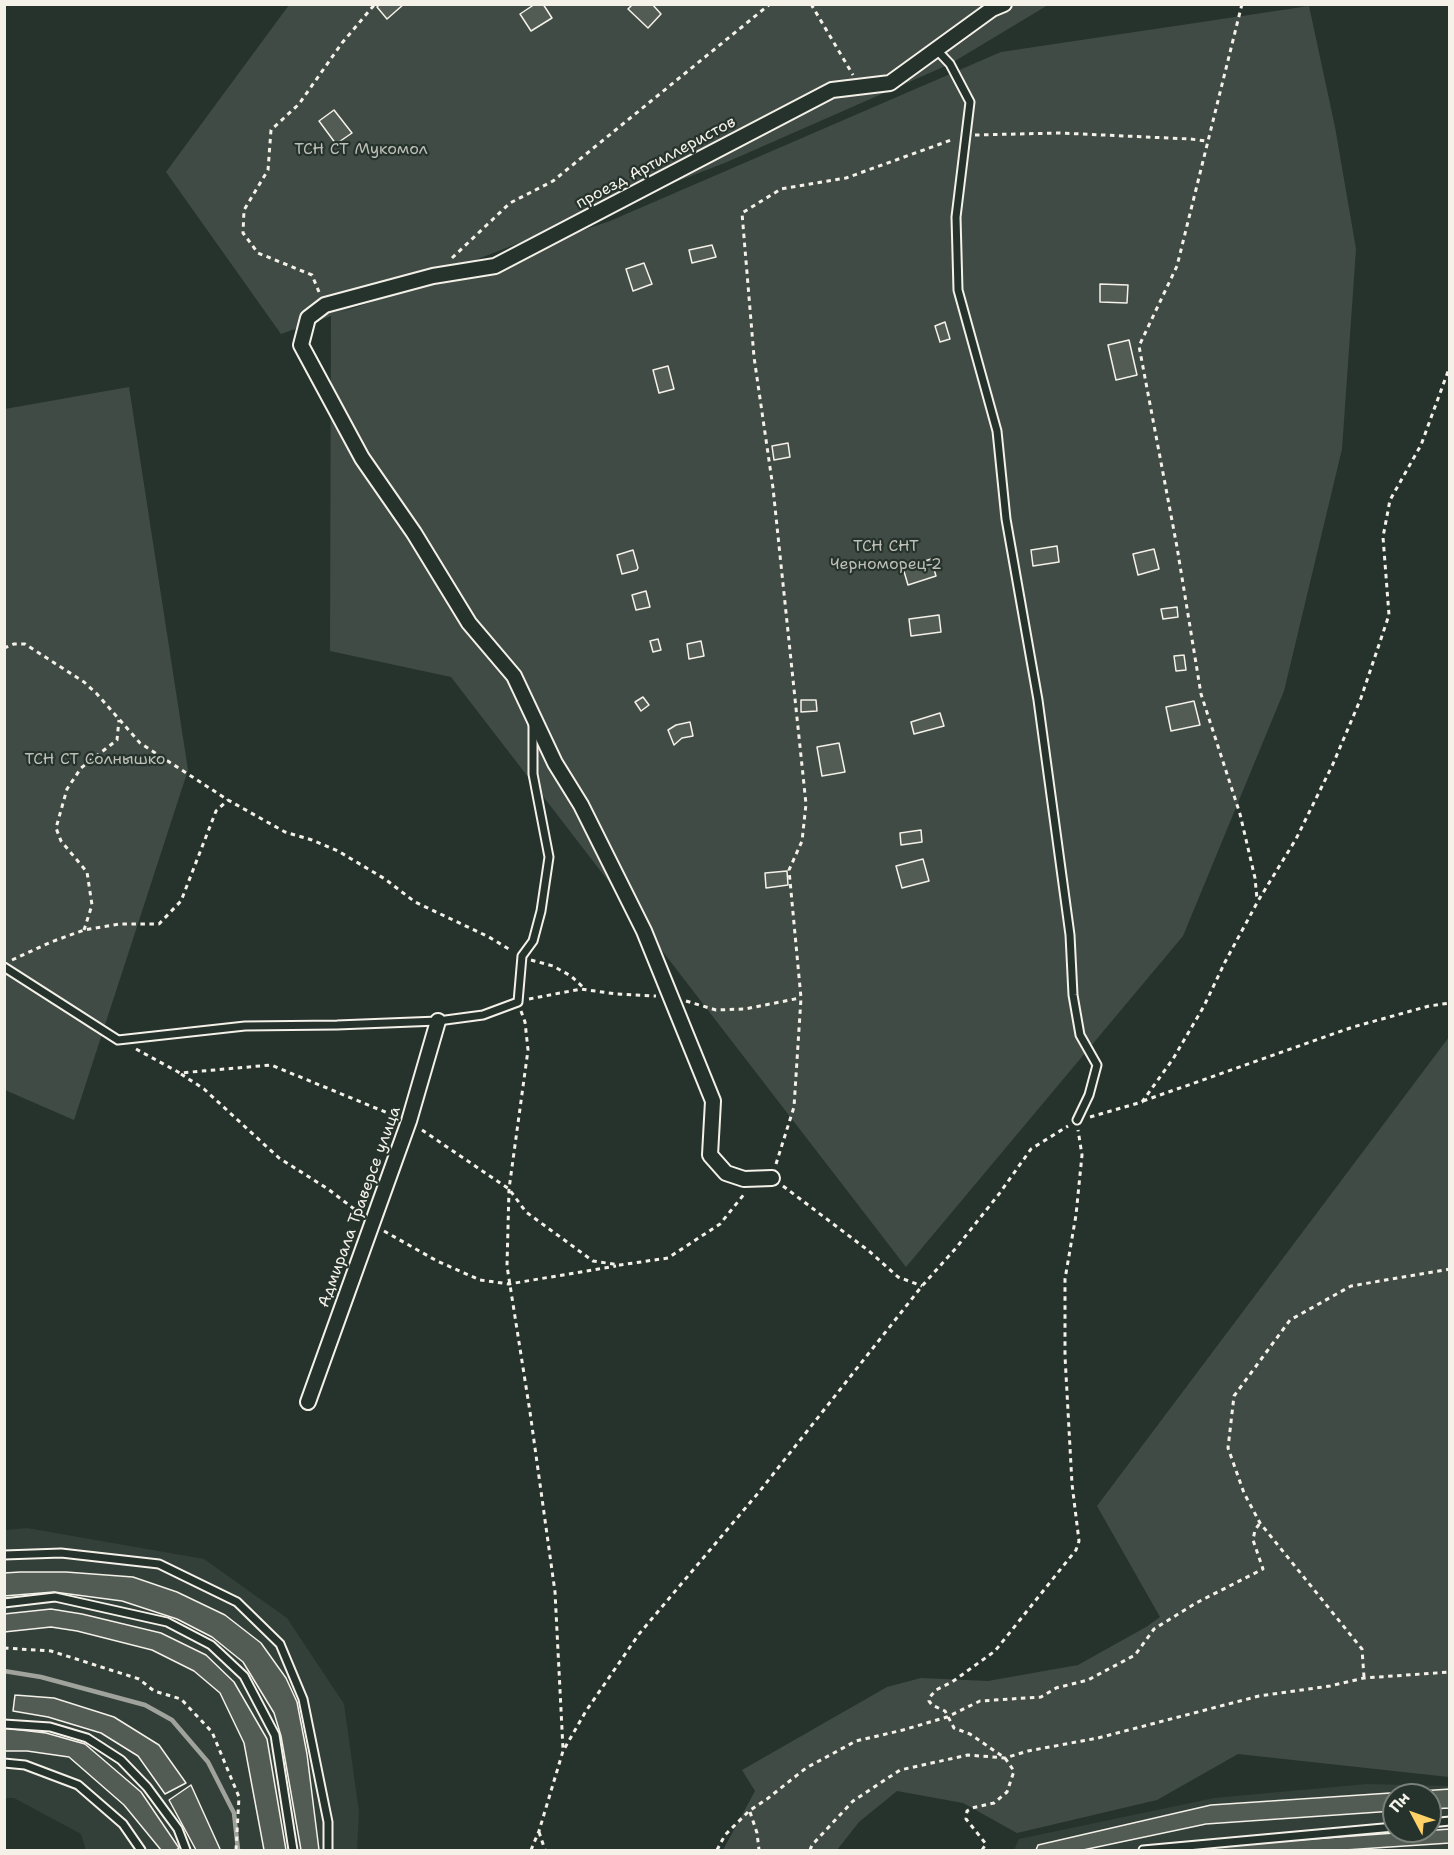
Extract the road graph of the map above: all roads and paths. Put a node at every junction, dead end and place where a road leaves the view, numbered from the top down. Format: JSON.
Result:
{"nodes":[{"id":1,"x":375,"y":4,"type":"edge"},
{"id":2,"x":770,"y":4,"type":"edge"},
{"id":3,"x":811,"y":4,"type":"edge"},
{"id":4,"x":1004,"y":4,"type":"edge"},
{"id":5,"x":1242,"y":4,"type":"edge"},
{"id":6,"x":936,"y":49,"type":"junction"},
{"id":7,"x":861,"y":86,"type":"junction"},
{"id":8,"x":965,"y":136,"type":"junction"},
{"id":9,"x":1207,"y":141,"type":"junction"},
{"id":10,"x":433,"y":276,"type":"junction"},
{"id":11,"x":325,"y":304,"type":"junction"},
{"id":12,"x":1449,"y":366,"type":"edge"},
{"id":13,"x":4,"y":648,"type":"edge"},
{"id":14,"x":534,"y":716,"type":"junction"},
{"id":15,"x":119,"y":720,"type":"junction"},
{"id":16,"x":228,"y":800,"type":"junction"},
{"id":17,"x":1258,"y":901,"type":"junction"},
{"id":18,"x":84,"y":930,"type":"junction"},
{"id":19,"x":522,"y":957,"type":"junction"},
{"id":20,"x":4,"y":965,"type":"edge"},
{"id":21,"x":586,"y":990,"type":"junction"},
{"id":22,"x":670,"y":998,"type":"junction"},
{"id":23,"x":801,"y":998,"type":"junction"},
{"id":24,"x":518,"y":1002,"type":"junction"},
{"id":25,"x":1449,"y":1003,"type":"edge"},
{"id":26,"x":438,"y":1021,"type":"junction"},
{"id":27,"x":118,"y":1040,"type":"junction"},
{"id":28,"x":1142,"y":1102,"type":"junction"},
{"id":29,"x":1077,"y":1120,"type":"junction"},
{"id":30,"x":409,"y":1121,"type":"junction"},
{"id":31,"x":772,"y":1178,"type":"junction"},
{"id":32,"x":509,"y":1189,"type":"junction"},
{"id":33,"x":749,"y":1189,"type":"dead end"},
{"id":34,"x":1449,"y":1269,"type":"edge"},
{"id":35,"x":922,"y":1286,"type":"junction"},
{"id":36,"x":308,"y":1402,"type":"dead end"},
{"id":37,"x":1260,"y":1523,"type":"junction"},
{"id":38,"x":4,"y":1555,"type":"edge"},
{"id":39,"x":4,"y":1603,"type":"edge"},
{"id":40,"x":4,"y":1648,"type":"edge"},
{"id":41,"x":1449,"y":1672,"type":"edge"},
{"id":42,"x":1364,"y":1678,"type":"junction"},
{"id":43,"x":948,"y":1717,"type":"junction"},
{"id":44,"x":4,"y":1724,"type":"edge"},
{"id":45,"x":563,"y":1751,"type":"junction"},
{"id":46,"x":1005,"y":1758,"type":"junction"},
{"id":47,"x":4,"y":1763,"type":"edge"},
{"id":48,"x":749,"y":1811,"type":"junction"},
{"id":49,"x":1382,"y":1828,"type":"edge"},
{"id":50,"x":539,"y":1832,"type":"junction"},
{"id":51,"x":141,"y":1851,"type":"edge"},
{"id":52,"x":186,"y":1851,"type":"edge"},
{"id":53,"x":236,"y":1851,"type":"edge"},
{"id":54,"x":293,"y":1851,"type":"edge"},
{"id":55,"x":328,"y":1851,"type":"edge"},
{"id":56,"x":531,"y":1851,"type":"edge"},
{"id":57,"x":545,"y":1851,"type":"edge"},
{"id":58,"x":717,"y":1851,"type":"edge"},
{"id":59,"x":759,"y":1851,"type":"edge"},
{"id":60,"x":810,"y":1851,"type":"edge"},
{"id":61,"x":982,"y":1851,"type":"edge"},
{"id":62,"x":1143,"y":1851,"type":"edge"}],
"edges":[{"from":1,"to":11,"type":"path"},
{"from":2,"to":10,"type":"path"},
{"from":3,"to":7,"type":"path"},
{"from":4,"to":6,"type":"street","name":"проезд Артиллеристов"},
{"from":5,"to":9,"type":"path"},
{"from":6,"to":7,"type":"street","name":"проезд Артиллеристов"},
{"from":6,"to":8,"type":"lane"},
{"from":7,"to":10,"type":"street","name":"проезд Артиллеристов"},
{"from":8,"to":9,"type":"path"},
{"from":8,"to":23,"type":"path"},
{"from":8,"to":29,"type":"lane"},
{"from":9,"to":17,"type":"path"},
{"from":10,"to":11,"type":"street","name":"проезд Артиллеристов"},
{"from":11,"to":14,"type":"street","name":"проезд Артиллеристов"},
{"from":12,"to":17,"type":"path"},
{"from":13,"to":15,"type":"path"},
{"from":14,"to":19,"type":"lane"},
{"from":14,"to":22,"type":"street"},
{"from":15,"to":16,"type":"path"},
{"from":15,"to":18,"type":"path"},
{"from":16,"to":18,"type":"path"},
{"from":16,"to":19,"type":"path"},
{"from":17,"to":28,"type":"path"},
{"from":18,"to":20,"type":"path"},
{"from":19,"to":21,"type":"path"},
{"from":19,"to":24,"type":"lane"},
{"from":20,"to":27,"type":"lane"},
{"from":21,"to":22,"type":"path"},
{"from":21,"to":24,"type":"path"},
{"from":22,"to":23,"type":"path"},
{"from":22,"to":31,"type":"street"},
{"from":23,"to":31,"type":"path"},
{"from":24,"to":26,"type":"lane"},
{"from":24,"to":32,"type":"path"},
{"from":25,"to":28,"type":"path"},
{"from":26,"to":27,"type":"lane"},
{"from":26,"to":30,"type":"street","name":"Адмирала Траверсе улица"},
{"from":27,"to":30,"type":"path"},
{"from":28,"to":29,"type":"path"},
{"from":29,"to":35,"type":"path"},
{"from":29,"to":43,"type":"path"},
{"from":30,"to":32,"type":"path"},
{"from":30,"to":36,"type":"street","name":"Адмирала Траверсе улица"},
{"from":31,"to":35,"type":"path"},
{"from":32,"to":33,"type":"path"},
{"from":32,"to":45,"type":"path"},
{"from":34,"to":37,"type":"path"},
{"from":35,"to":45,"type":"path"},
{"from":37,"to":42,"type":"path"},
{"from":37,"to":43,"type":"path"},
{"from":38,"to":55,"type":"lane"},
{"from":39,"to":54,"type":"lane"},
{"from":40,"to":53,"type":"path"},
{"from":41,"to":42,"type":"path"},
{"from":42,"to":46,"type":"path"},
{"from":43,"to":46,"type":"path"},
{"from":43,"to":48,"type":"path"},
{"from":44,"to":52,"type":"lane"},
{"from":45,"to":50,"type":"path"},
{"from":46,"to":60,"type":"path"},
{"from":46,"to":61,"type":"path"},
{"from":47,"to":51,"type":"lane"},
{"from":48,"to":58,"type":"path"},
{"from":48,"to":59,"type":"path"},
{"from":49,"to":62,"type":"lane"},
{"from":50,"to":56,"type":"path"},
{"from":50,"to":57,"type":"path"}]}
